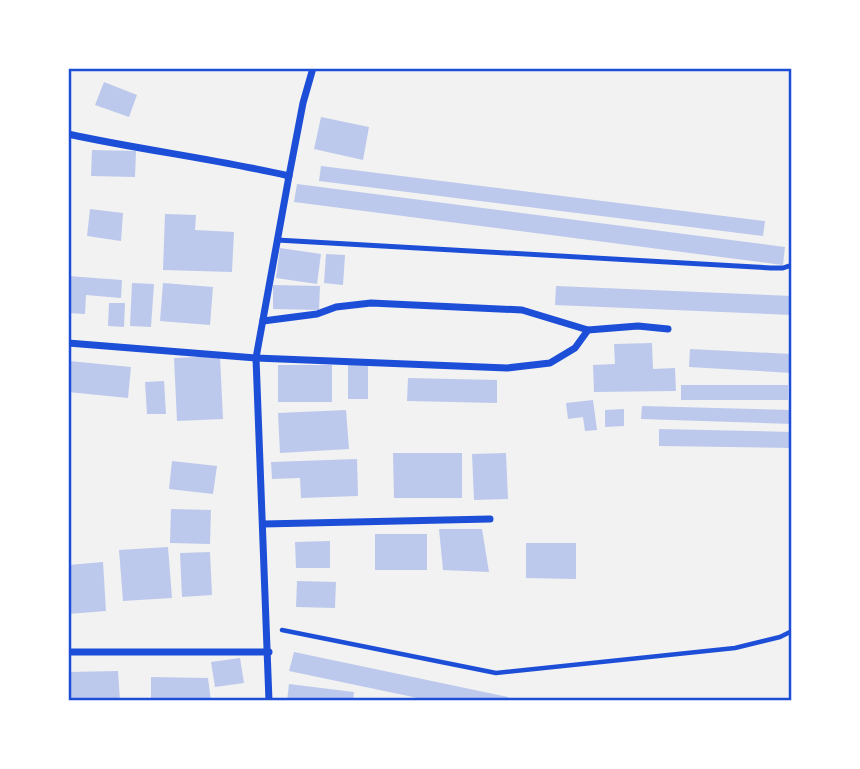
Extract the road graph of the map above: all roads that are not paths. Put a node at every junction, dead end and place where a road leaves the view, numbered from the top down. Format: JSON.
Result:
{"nodes":[{"id":1,"x":313,"y":68,"type":"edge"},
{"id":2,"x":68,"y":134,"type":"edge"},
{"id":3,"x":289,"y":176,"type":"junction"},
{"id":4,"x":277,"y":240,"type":"junction"},
{"id":5,"x":792,"y":265,"type":"edge"},
{"id":6,"x":263,"y":321,"type":"junction"},
{"id":7,"x":668,"y":329,"type":"dead end"},
{"id":8,"x":588,"y":330,"type":"junction"},
{"id":9,"x":68,"y":343,"type":"edge"},
{"id":10,"x":257,"y":358,"type":"junction"},
{"id":11,"x":490,"y":519,"type":"dead end"},
{"id":12,"x":263,"y":524,"type":"junction"},
{"id":13,"x":68,"y":652,"type":"edge"},
{"id":14,"x":269,"y":652,"type":"junction"},
{"id":15,"x":269,"y":701,"type":"edge"}],
"edges":[{"from":1,"to":3,"type":"street"},
{"from":2,"to":3,"type":"street"},
{"from":3,"to":4,"type":"street"},
{"from":4,"to":5,"type":"lane"},
{"from":4,"to":6,"type":"street"},
{"from":6,"to":8,"type":"street"},
{"from":6,"to":10,"type":"street"},
{"from":7,"to":8,"type":"street"},
{"from":8,"to":10,"type":"street"},
{"from":9,"to":10,"type":"street"},
{"from":10,"to":12,"type":"street"},
{"from":11,"to":12,"type":"street"},
{"from":12,"to":14,"type":"street"},
{"from":13,"to":14,"type":"street"},
{"from":14,"to":15,"type":"street"}]}
